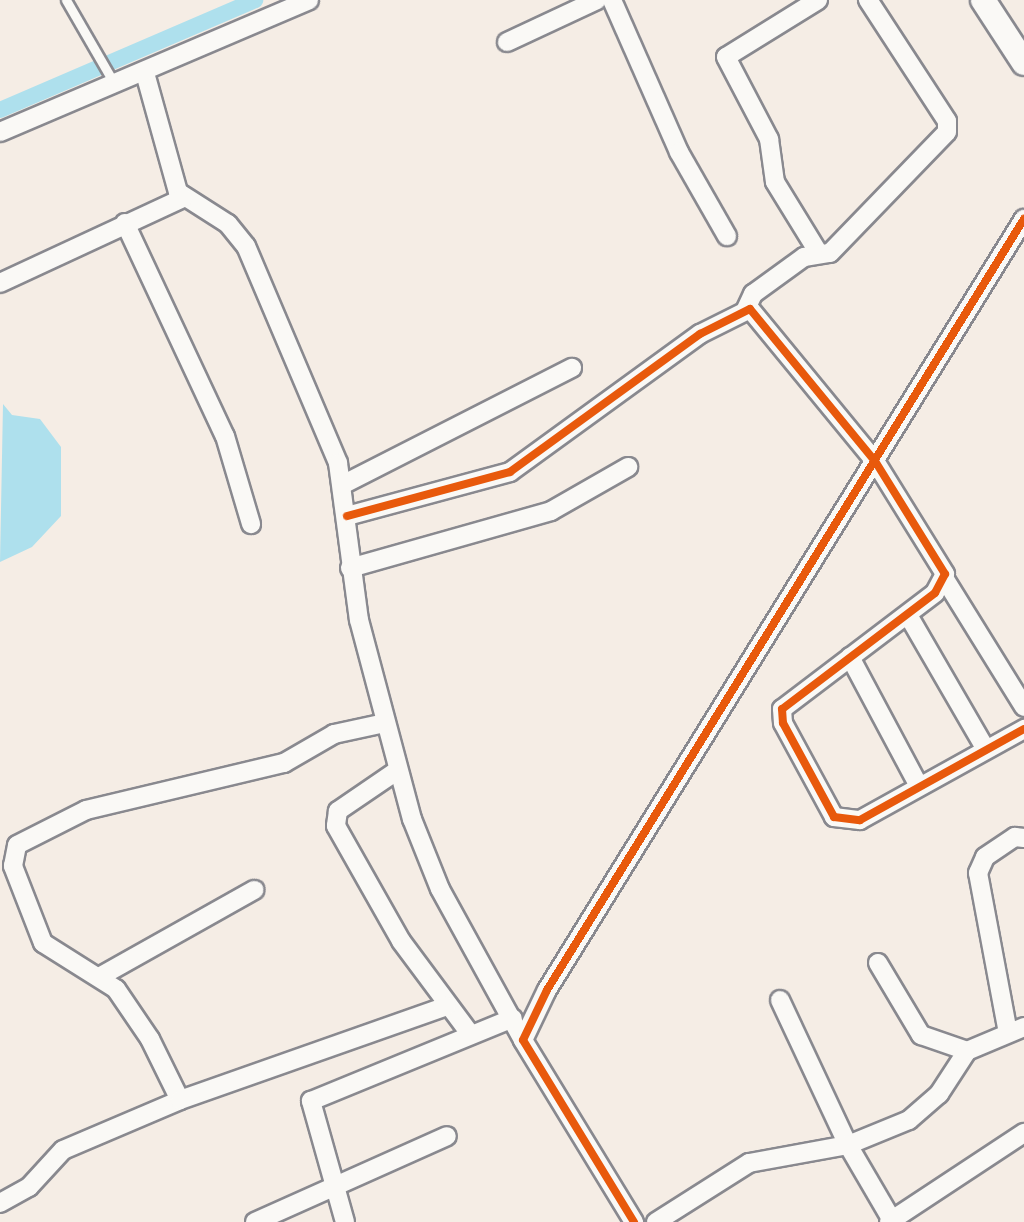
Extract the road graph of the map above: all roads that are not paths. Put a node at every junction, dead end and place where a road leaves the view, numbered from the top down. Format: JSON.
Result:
{"nodes":[{"id":1,"x":66,"y":0,"type":"edge"},
{"id":2,"x":309,"y":0,"type":"edge"},
{"id":3,"x":597,"y":0,"type":"edge"},
{"id":4,"x":612,"y":0,"type":"edge"},
{"id":5,"x":818,"y":0,"type":"edge"},
{"id":6,"x":868,"y":0,"type":"edge"},
{"id":7,"x":983,"y":0,"type":"edge"},
{"id":8,"x":507,"y":42,"type":"dead end"},
{"id":9,"x":1024,"y":63,"type":"edge"},
{"id":10,"x":145,"y":73,"type":"junction"},
{"id":11,"x":112,"y":80,"type":"junction"},
{"id":12,"x":0,"y":132,"type":"edge"},
{"id":13,"x":183,"y":198,"type":"junction"},
{"id":14,"x":1024,"y":219,"type":"edge"},
{"id":15,"x":125,"y":223,"type":"junction"},
{"id":16,"x":727,"y":236,"type":"dead end"},
{"id":17,"x":818,"y":252,"type":"junction"},
{"id":18,"x":0,"y":283,"type":"edge"},
{"id":19,"x":746,"y":309,"type":"junction"},
{"id":20,"x":572,"y":368,"type":"dead end"},
{"id":21,"x":875,"y":461,"type":"junction"},
{"id":22,"x":628,"y":467,"type":"dead end"},
{"id":23,"x":344,"y":484,"type":"junction"},
{"id":24,"x":347,"y":516,"type":"junction"},
{"id":25,"x":251,"y":524,"type":"dead end"},
{"id":26,"x":350,"y":568,"type":"junction"},
{"id":27,"x":946,"y":581,"type":"junction"},
{"id":28,"x":908,"y":615,"type":"junction"},
{"id":29,"x":850,"y":657,"type":"junction"},
{"id":30,"x":1024,"y":707,"type":"edge"},
{"id":31,"x":385,"y":723,"type":"junction"},
{"id":32,"x":1024,"y":729,"type":"edge"},
{"id":33,"x":985,"y":748,"type":"junction"},
{"id":34,"x":398,"y":770,"type":"junction"},
{"id":35,"x":919,"y":786,"type":"junction"},
{"id":36,"x":1024,"y":838,"type":"edge"},
{"id":37,"x":254,"y":890,"type":"dead end"},
{"id":38,"x":878,"y":963,"type":"dead end"},
{"id":39,"x":101,"y":976,"type":"junction"},
{"id":40,"x":780,"y":1000,"type":"dead end"},
{"id":41,"x":447,"y":1006,"type":"junction"},
{"id":42,"x":513,"y":1018,"type":"junction"},
{"id":43,"x":1016,"y":1030,"type":"edge"},
{"id":44,"x":471,"y":1035,"type":"junction"},
{"id":45,"x":523,"y":1040,"type":"junction"},
{"id":46,"x":967,"y":1051,"type":"junction"},
{"id":47,"x":180,"y":1100,"type":"junction"},
{"id":48,"x":1024,"y":1133,"type":"edge"},
{"id":49,"x":447,"y":1136,"type":"dead end"},
{"id":50,"x":848,"y":1145,"type":"junction"},
{"id":51,"x":332,"y":1192,"type":"junction"},
{"id":52,"x":0,"y":1203,"type":"edge"},
{"id":53,"x":891,"y":1221,"type":"edge"},
{"id":54,"x":255,"y":1222,"type":"edge"},
{"id":55,"x":345,"y":1222,"type":"edge"},
{"id":56,"x":634,"y":1222,"type":"edge"},
{"id":57,"x":656,"y":1222,"type":"edge"}],
"edges":[{"from":1,"to":11,"type":"lane"},
{"from":2,"to":10,"type":"street"},
{"from":3,"to":8,"type":"street"},
{"from":4,"to":16,"type":"street"},
{"from":5,"to":17,"type":"street"},
{"from":6,"to":17,"type":"street"},
{"from":7,"to":9,"type":"main road"},
{"from":10,"to":11,"type":"street"},
{"from":10,"to":13,"type":"street"},
{"from":11,"to":12,"type":"street"},
{"from":13,"to":15,"type":"street"},
{"from":13,"to":23,"type":"street"},
{"from":14,"to":21,"type":"street"},
{"from":15,"to":18,"type":"street"},
{"from":15,"to":25,"type":"street"},
{"from":17,"to":19,"type":"street"},
{"from":19,"to":21,"type":"street"},
{"from":19,"to":24,"type":"street"},
{"from":20,"to":23,"type":"street"},
{"from":21,"to":27,"type":"street"},
{"from":21,"to":45,"type":"street"},
{"from":22,"to":26,"type":"street"},
{"from":23,"to":24,"type":"street"},
{"from":24,"to":26,"type":"street"},
{"from":26,"to":31,"type":"street"},
{"from":27,"to":28,"type":"street"},
{"from":27,"to":30,"type":"street"},
{"from":28,"to":29,"type":"street"},
{"from":28,"to":33,"type":"street"},
{"from":29,"to":35,"type":"street"},
{"from":29,"to":35,"type":"street"},
{"from":31,"to":34,"type":"street"},
{"from":31,"to":39,"type":"street"},
{"from":32,"to":33,"type":"street"},
{"from":33,"to":35,"type":"street"},
{"from":34,"to":41,"type":"street"},
{"from":34,"to":42,"type":"street"},
{"from":36,"to":43,"type":"street"},
{"from":37,"to":39,"type":"street"},
{"from":38,"to":46,"type":"street"},
{"from":39,"to":47,"type":"street"},
{"from":40,"to":50,"type":"street"},
{"from":41,"to":44,"type":"street"},
{"from":41,"to":47,"type":"street"},
{"from":42,"to":44,"type":"street"},
{"from":42,"to":45,"type":"street"},
{"from":43,"to":46,"type":"street"},
{"from":44,"to":51,"type":"street"},
{"from":45,"to":56,"type":"street"},
{"from":46,"to":50,"type":"street"},
{"from":47,"to":52,"type":"street"},
{"from":48,"to":53,"type":"street"},
{"from":49,"to":51,"type":"street"},
{"from":50,"to":53,"type":"street"},
{"from":50,"to":57,"type":"street"},
{"from":51,"to":54,"type":"street"},
{"from":51,"to":55,"type":"street"}]}
